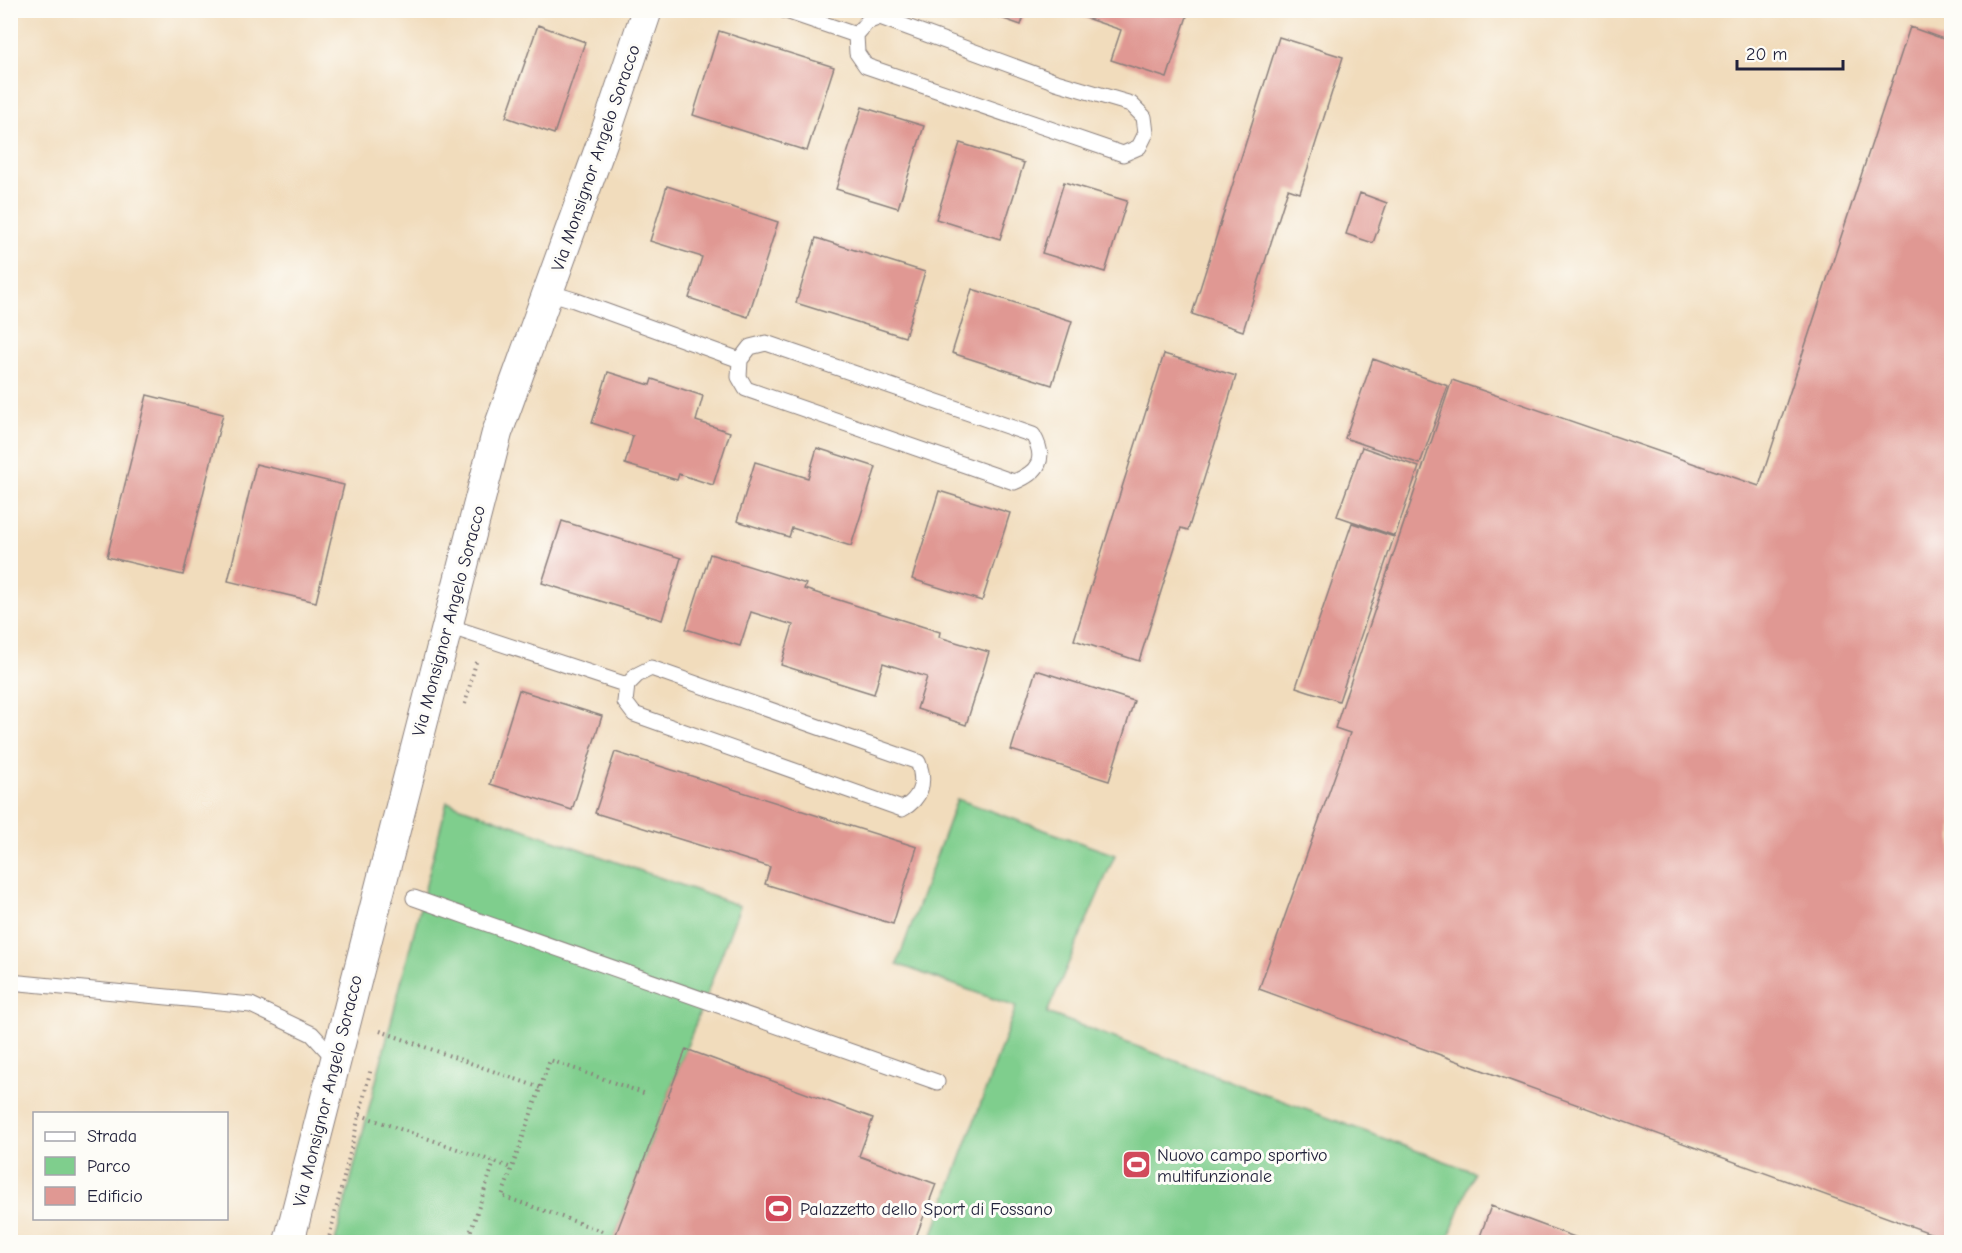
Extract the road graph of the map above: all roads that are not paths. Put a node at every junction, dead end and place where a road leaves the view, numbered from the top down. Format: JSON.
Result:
{"nodes":[{"id":1,"x":647,"y":10,"type":"edge"},
{"id":2,"x":783,"y":10,"type":"edge"},
{"id":3,"x":856,"y":34,"type":"junction"},
{"id":4,"x":548,"y":292,"type":"junction"},
{"id":5,"x":740,"y":360,"type":"junction"},
{"id":6,"x":448,"y":626,"type":"junction"},
{"id":7,"x":627,"y":685,"type":"junction"},
{"id":8,"x":414,"y":898,"type":"dead end"},
{"id":9,"x":10,"y":982,"type":"edge"},
{"id":10,"x":335,"y":1059,"type":"junction"},
{"id":11,"x":937,"y":1082,"type":"dead end"},
{"id":12,"x":289,"y":1242,"type":"edge"}],
"edges":[{"from":1,"to":4,"type":"street","name":"Via Monsignor Angelo Soracco"},
{"from":2,"to":3,"type":"lane"},
{"from":3,"to":3,"type":"lane"},
{"from":4,"to":5,"type":"lane"},
{"from":4,"to":6,"type":"street","name":"Via Monsignor Angelo Soracco"},
{"from":5,"to":5,"type":"lane"},
{"from":6,"to":7,"type":"lane"},
{"from":6,"to":10,"type":"street","name":"Via Monsignor Angelo Soracco"},
{"from":7,"to":7,"type":"lane"},
{"from":8,"to":11,"type":"lane"},
{"from":9,"to":10,"type":"lane"},
{"from":10,"to":12,"type":"street","name":"Via Monsignor Angelo Soracco"}]}
